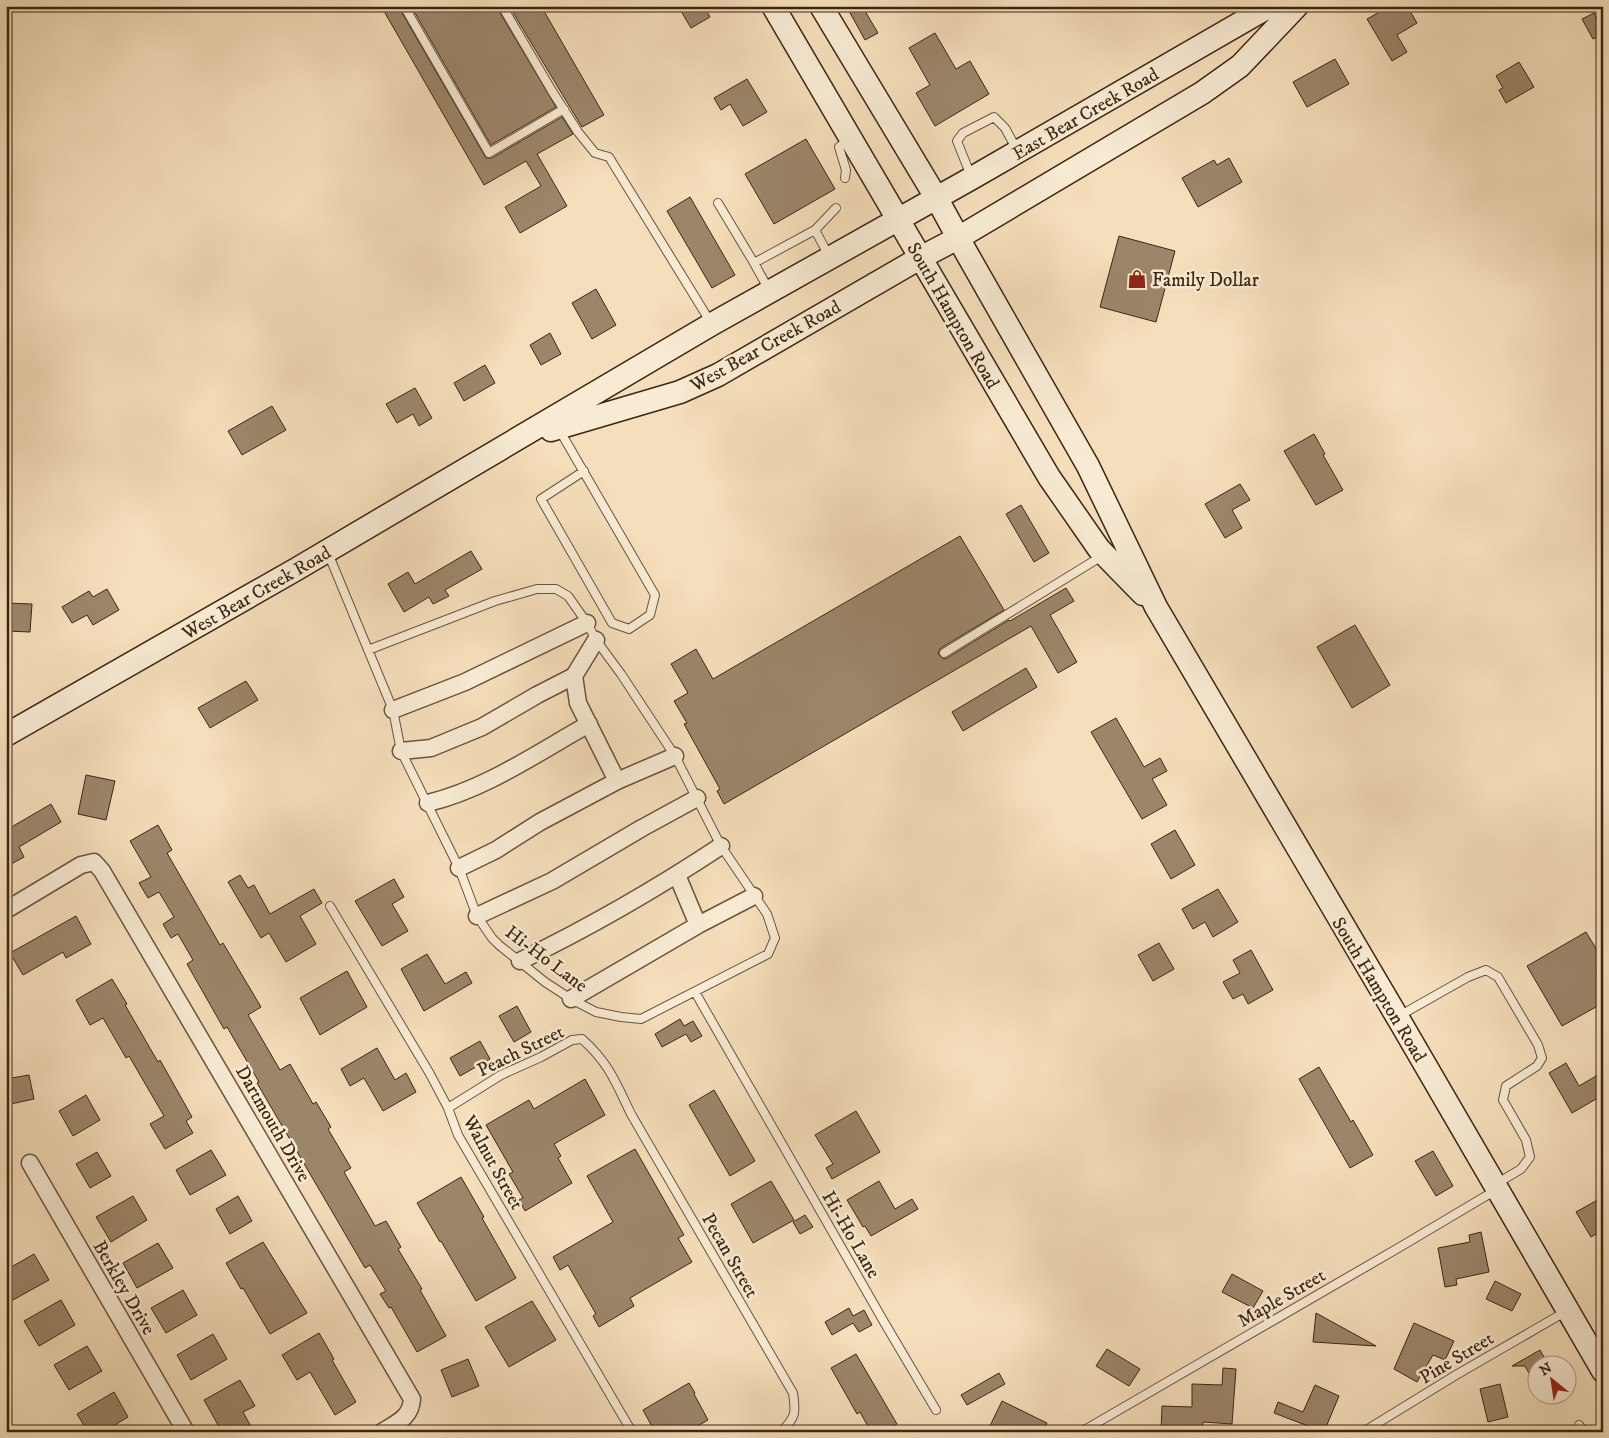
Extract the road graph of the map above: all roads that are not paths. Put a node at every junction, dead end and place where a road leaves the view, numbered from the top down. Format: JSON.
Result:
{"nodes":[{"id":1,"x":404,"y":6,"type":"edge"},
{"id":2,"x":502,"y":6,"type":"edge"},
{"id":3,"x":774,"y":6,"type":"edge"},
{"id":4,"x":1270,"y":6,"type":"edge"},
{"id":5,"x":1297,"y":6,"type":"edge"},
{"id":6,"x":826,"y":8,"type":"edge"},
{"id":7,"x":564,"y":109,"type":"junction"},
{"id":8,"x":851,"y":138,"type":"junction"},
{"id":9,"x":1018,"y":152,"type":"junction"},
{"id":10,"x":845,"y":178,"type":"dead end"},
{"id":11,"x":972,"y":178,"type":"junction"},
{"id":12,"x":937,"y":198,"type":"junction"},
{"id":13,"x":718,"y":203,"type":"dead end"},
{"id":14,"x":836,"y":208,"type":"dead end"},
{"id":15,"x":899,"y":220,"type":"junction"},
{"id":16,"x":815,"y":230,"type":"junction"},
{"id":17,"x":958,"y":238,"type":"junction"},
{"id":18,"x":830,"y":258,"type":"junction"},
{"id":19,"x":920,"y":258,"type":"junction"},
{"id":20,"x":754,"y":263,"type":"junction"},
{"id":21,"x":770,"y":292,"type":"junction"},
{"id":22,"x":712,"y":324,"type":"junction"},
{"id":23,"x":558,"y":427,"type":"junction"},
{"id":24,"x":505,"y":446,"type":"junction"},
{"id":25,"x":584,"y":471,"type":"junction"},
{"id":26,"x":327,"y":551,"type":"junction"},
{"id":27,"x":1105,"y":555,"type":"junction"},
{"id":28,"x":1156,"y":608,"type":"junction"},
{"id":29,"x":587,"y":623,"type":"junction"},
{"id":30,"x":596,"y":640,"type":"junction"},
{"id":31,"x":368,"y":650,"type":"junction"},
{"id":32,"x":944,"y":653,"type":"dead end"},
{"id":33,"x":574,"y":676,"type":"junction"},
{"id":34,"x":393,"y":710,"type":"junction"},
{"id":35,"x":589,"y":724,"type":"junction"},
{"id":36,"x":6,"y":735,"type":"edge"},
{"id":37,"x":402,"y":750,"type":"junction"},
{"id":38,"x":675,"y":756,"type":"junction"},
{"id":39,"x":617,"y":781,"type":"junction"},
{"id":40,"x":697,"y":798,"type":"junction"},
{"id":41,"x":428,"y":803,"type":"junction"},
{"id":42,"x":720,"y":846,"type":"junction"},
{"id":43,"x":459,"y":868,"type":"junction"},
{"id":44,"x":677,"y":875,"type":"junction"},
{"id":45,"x":754,"y":896,"type":"junction"},
{"id":46,"x":330,"y":906,"type":"dead end"},
{"id":47,"x":6,"y":910,"type":"edge"},
{"id":48,"x":477,"y":916,"type":"junction"},
{"id":49,"x":698,"y":925,"type":"junction"},
{"id":50,"x":520,"y":961,"type":"junction"},
{"id":51,"x":694,"y":992,"type":"junction"},
{"id":52,"x":571,"y":999,"type":"junction"},
{"id":53,"x":1398,"y":1017,"type":"junction"},
{"id":54,"x":448,"y":1108,"type":"junction"},
{"id":55,"x":631,"y":1114,"type":"joint"},
{"id":56,"x":30,"y":1163,"type":"dead end"},
{"id":57,"x":1496,"y":1187,"type":"junction"},
{"id":58,"x":1567,"y":1311,"type":"junction"},
{"id":59,"x":1603,"y":1371,"type":"edge"},
{"id":60,"x":936,"y":1410,"type":"dead end"},
{"id":61,"x":186,"y":1432,"type":"edge"},
{"id":62,"x":382,"y":1432,"type":"edge"},
{"id":63,"x":632,"y":1432,"type":"edge"},
{"id":64,"x":781,"y":1432,"type":"edge"},
{"id":65,"x":1081,"y":1432,"type":"edge"},
{"id":66,"x":1363,"y":1432,"type":"edge"}],
"edges":[{"from":1,"to":7,"type":"lane"},
{"from":2,"to":7,"type":"lane"},
{"from":3,"to":8,"type":"main road","name":"South Hampton Road"},
{"from":4,"to":9,"type":"main road","name":"East Bear Creek Road"},
{"from":5,"to":17,"type":"main road"},
{"from":6,"to":12,"type":"main road","name":"South Hampton Road"},
{"from":7,"to":22,"type":"lane"},
{"from":8,"to":10,"type":"lane"},
{"from":8,"to":15,"type":"main road","name":"South Hampton Road"},
{"from":9,"to":11,"type":"main road","name":"East Bear Creek Road"},
{"from":9,"to":11,"type":"lane"},
{"from":11,"to":12,"type":"main road","name":"East Bear Creek Road"},
{"from":12,"to":15,"type":"main road","name":"East Bear Creek Road"},
{"from":12,"to":17,"type":"main road","name":"South Hampton Road"},
{"from":13,"to":20,"type":"lane"},
{"from":14,"to":16,"type":"lane"},
{"from":15,"to":18,"type":"main road","name":"West Bear Creek Road"},
{"from":15,"to":19,"type":"main road","name":"South Hampton Road"},
{"from":16,"to":18,"type":"lane"},
{"from":16,"to":20,"type":"lane"},
{"from":17,"to":19,"type":"main road","name":"West Bear Creek Road"},
{"from":17,"to":28,"type":"main road","name":"South Hampton Road"},
{"from":18,"to":21,"type":"main road","name":"West Bear Creek Road"},
{"from":19,"to":23,"type":"main road","name":"West Bear Creek Road"},
{"from":19,"to":27,"type":"main road","name":"South Hampton Road"},
{"from":20,"to":21,"type":"lane"},
{"from":21,"to":22,"type":"main road","name":"West Bear Creek Road"},
{"from":22,"to":24,"type":"main road","name":"West Bear Creek Road"},
{"from":23,"to":24,"type":"main road","name":"West Bear Creek Road"},
{"from":23,"to":25,"type":"lane"},
{"from":24,"to":26,"type":"main road","name":"West Bear Creek Road"},
{"from":25,"to":25,"type":"lane"},
{"from":26,"to":31,"type":"lane","name":"Hi-Ho Lane"},
{"from":26,"to":36,"type":"main road","name":"West Bear Creek Road"},
{"from":27,"to":28,"type":"main road","name":"South Hampton Road"},
{"from":27,"to":32,"type":"lane"},
{"from":28,"to":53,"type":"main road","name":"South Hampton Road"},
{"from":29,"to":30,"type":"lane"},
{"from":29,"to":31,"type":"lane"},
{"from":29,"to":34,"type":"street"},
{"from":30,"to":33,"type":"street"},
{"from":30,"to":38,"type":"lane"},
{"from":31,"to":34,"type":"lane","name":"Hi-Ho Lane"},
{"from":33,"to":35,"type":"street"},
{"from":33,"to":37,"type":"street"},
{"from":34,"to":37,"type":"lane","name":"Hi-Ho Lane"},
{"from":35,"to":39,"type":"street"},
{"from":35,"to":41,"type":"street"},
{"from":37,"to":41,"type":"lane","name":"Hi-Ho Lane"},
{"from":38,"to":39,"type":"street"},
{"from":38,"to":40,"type":"lane"},
{"from":39,"to":43,"type":"street"},
{"from":40,"to":42,"type":"lane"},
{"from":40,"to":48,"type":"street"},
{"from":41,"to":43,"type":"lane","name":"Hi-Ho Lane"},
{"from":42,"to":44,"type":"street"},
{"from":42,"to":45,"type":"lane"},
{"from":43,"to":48,"type":"lane","name":"Hi-Ho Lane"},
{"from":44,"to":49,"type":"street"},
{"from":44,"to":50,"type":"street"},
{"from":45,"to":49,"type":"street"},
{"from":45,"to":51,"type":"lane"},
{"from":46,"to":54,"type":"lane","name":"Walnut Street"},
{"from":47,"to":62,"type":"street","name":"Dartmouth Drive"},
{"from":48,"to":50,"type":"lane","name":"Hi-Ho Lane"},
{"from":49,"to":52,"type":"street"},
{"from":50,"to":52,"type":"lane","name":"Hi-Ho Lane"},
{"from":51,"to":52,"type":"lane","name":"Hi-Ho Lane"},
{"from":51,"to":60,"type":"lane","name":"Hi-Ho Lane"},
{"from":53,"to":57,"type":"main road","name":"South Hampton Road"},
{"from":53,"to":57,"type":"lane","name":"Maple Street"},
{"from":54,"to":55,"type":"lane","name":"Peach Street"},
{"from":54,"to":63,"type":"lane","name":"Walnut Street"},
{"from":55,"to":64,"type":"lane","name":"Pecan Street"},
{"from":56,"to":61,"type":"street","name":"Berkley Drive"},
{"from":57,"to":58,"type":"main road","name":"South Hampton Road"},
{"from":57,"to":65,"type":"lane","name":"Maple Street"},
{"from":58,"to":59,"type":"main road","name":"South Hampton Road"},
{"from":58,"to":66,"type":"lane","name":"Pine Street"}]}
